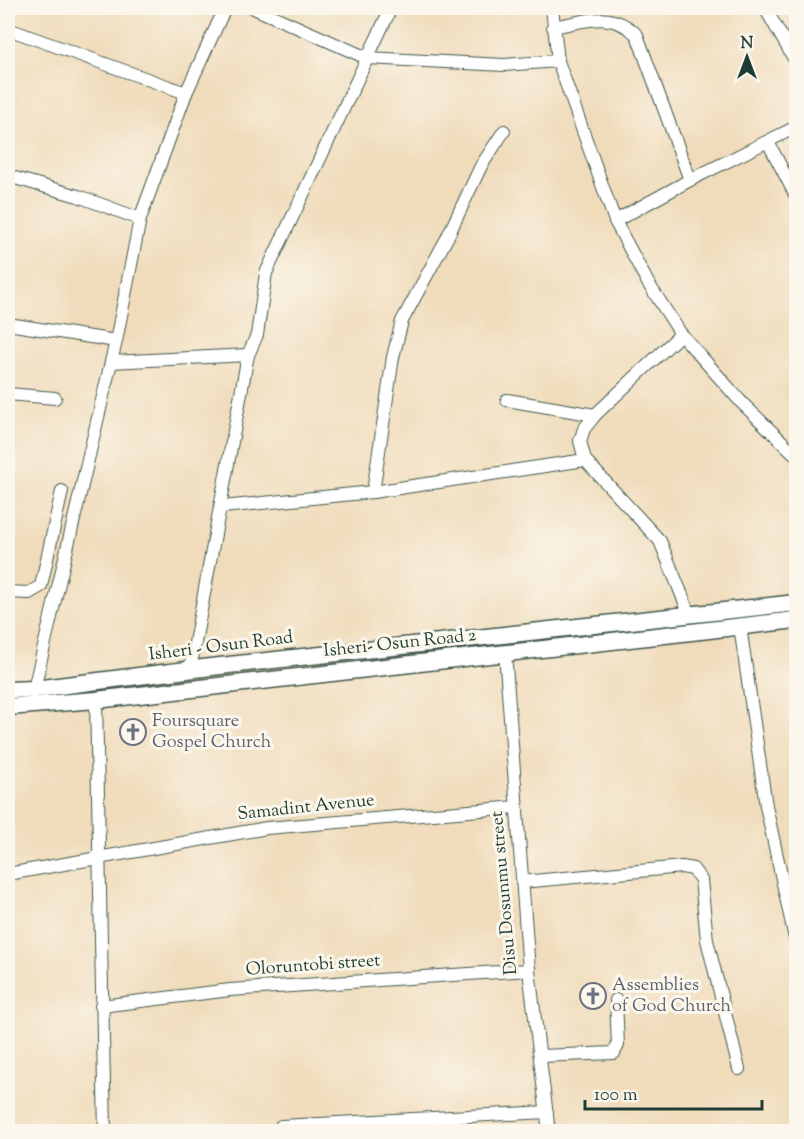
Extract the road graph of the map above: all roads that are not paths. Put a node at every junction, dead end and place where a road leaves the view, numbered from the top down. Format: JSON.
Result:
{"nodes":[{"id":1,"x":225,"y":8,"type":"edge"},
{"id":2,"x":254,"y":8,"type":"edge"},
{"id":3,"x":391,"y":8,"type":"edge"},
{"id":4,"x":552,"y":8,"type":"edge"},
{"id":5,"x":765,"y":8,"type":"edge"},
{"id":6,"x":553,"y":27,"type":"junction"},
{"id":7,"x":8,"y":29,"type":"edge"},
{"id":8,"x":367,"y":58,"type":"junction"},
{"id":9,"x":558,"y":61,"type":"junction"},
{"id":10,"x":796,"y":62,"type":"edge"},
{"id":11,"x":186,"y":93,"type":"junction"},
{"id":12,"x":796,"y":127,"type":"edge"},
{"id":13,"x":504,"y":131,"type":"dead end"},
{"id":14,"x":768,"y":142,"type":"junction"},
{"id":15,"x":8,"y":176,"type":"edge"},
{"id":16,"x":690,"y":180,"type":"junction"},
{"id":17,"x":796,"y":196,"type":"edge"},
{"id":18,"x":140,"y":219,"type":"junction"},
{"id":19,"x":615,"y":221,"type":"junction"},
{"id":20,"x":8,"y":324,"type":"edge"},
{"id":21,"x":681,"y":334,"type":"junction"},
{"id":22,"x":116,"y":341,"type":"junction"},
{"id":23,"x":248,"y":355,"type":"junction"},
{"id":24,"x":111,"y":362,"type":"junction"},
{"id":25,"x":8,"y":394,"type":"edge"},
{"id":26,"x":55,"y":398,"type":"dead end"},
{"id":27,"x":507,"y":400,"type":"dead end"},
{"id":28,"x":595,"y":415,"type":"junction"},
{"id":29,"x":796,"y":455,"type":"edge"},
{"id":30,"x":585,"y":460,"type":"junction"},
{"id":31,"x":62,"y":491,"type":"dead end"},
{"id":32,"x":373,"y":492,"type":"junction"},
{"id":33,"x":222,"y":507,"type":"junction"},
{"id":34,"x":8,"y":592,"type":"edge"},
{"id":35,"x":796,"y":603,"type":"edge"},
{"id":36,"x":690,"y":615,"type":"junction"},
{"id":37,"x":796,"y":620,"type":"edge"},
{"id":38,"x":740,"y":626,"type":"junction"},
{"id":39,"x":505,"y":652,"type":"junction"},
{"id":40,"x":190,"y":670,"type":"junction"},
{"id":41,"x":34,"y":689,"type":"junction"},
{"id":42,"x":8,"y":690,"type":"edge"},
{"id":43,"x":96,"y":700,"type":"junction"},
{"id":44,"x":8,"y":707,"type":"edge"},
{"id":45,"x":517,"y":807,"type":"junction"},
{"id":46,"x":100,"y":856,"type":"junction"},
{"id":47,"x":8,"y":874,"type":"edge"},
{"id":48,"x":522,"y":882,"type":"junction"},
{"id":49,"x":796,"y":943,"type":"edge"},
{"id":50,"x":529,"y":970,"type":"junction"},
{"id":51,"x":616,"y":1000,"type":"dead end"},
{"id":52,"x":101,"y":1006,"type":"junction"},
{"id":53,"x":540,"y":1056,"type":"junction"},
{"id":54,"x":739,"y":1069,"type":"dead end"},
{"id":55,"x":547,"y":1112,"type":"junction"},
{"id":56,"x":281,"y":1126,"type":"dead end"},
{"id":57,"x":105,"y":1131,"type":"edge"},
{"id":58,"x":549,"y":1131,"type":"edge"}],
"edges":[{"from":1,"to":11,"type":"street"},
{"from":2,"to":8,"type":"street"},
{"from":3,"to":8,"type":"street"},
{"from":4,"to":6,"type":"street"},
{"from":5,"to":10,"type":"street"},
{"from":6,"to":9,"type":"street"},
{"from":6,"to":16,"type":"street"},
{"from":7,"to":11,"type":"street"},
{"from":8,"to":9,"type":"street"},
{"from":8,"to":23,"type":"street"},
{"from":9,"to":19,"type":"street"},
{"from":11,"to":18,"type":"street"},
{"from":12,"to":14,"type":"street"},
{"from":13,"to":32,"type":"street"},
{"from":14,"to":16,"type":"street"},
{"from":14,"to":17,"type":"street"},
{"from":15,"to":18,"type":"street"},
{"from":16,"to":19,"type":"street"},
{"from":18,"to":22,"type":"street"},
{"from":19,"to":21,"type":"street"},
{"from":20,"to":22,"type":"street"},
{"from":21,"to":28,"type":"street"},
{"from":21,"to":29,"type":"street"},
{"from":22,"to":24,"type":"street"},
{"from":23,"to":24,"type":"street"},
{"from":23,"to":33,"type":"street"},
{"from":24,"to":41,"type":"street"},
{"from":25,"to":26,"type":"street"},
{"from":27,"to":28,"type":"street"},
{"from":28,"to":30,"type":"street"},
{"from":30,"to":32,"type":"street"},
{"from":30,"to":36,"type":"street"},
{"from":31,"to":34,"type":"street"},
{"from":32,"to":33,"type":"street"},
{"from":33,"to":40,"type":"street"},
{"from":35,"to":36,"type":"main road","name":"Isheri - Osun Road"},
{"from":36,"to":40,"type":"main road","name":"Isheri - Osun Road"},
{"from":37,"to":38,"type":"main road","name":"Isheri- Osun Road 2"},
{"from":38,"to":39,"type":"main road","name":"Isheri- Osun Road 2"},
{"from":38,"to":49,"type":"street"},
{"from":39,"to":43,"type":"main road","name":"Isheri- Osun Road 2"},
{"from":39,"to":45,"type":"street","name":"Disu Dosunmu street"},
{"from":40,"to":41,"type":"main road","name":"Isheri - Osun Road"},
{"from":41,"to":42,"type":"main road","name":"Isheri - Osun Road"},
{"from":43,"to":44,"type":"main road","name":"Isheri- Osun Road 2"},
{"from":43,"to":46,"type":"street"},
{"from":45,"to":46,"type":"street","name":"Samadint Avenue"},
{"from":45,"to":48,"type":"street","name":"Disu Dosunmu street"},
{"from":46,"to":47,"type":"street","name":"Samadint Avenue"},
{"from":46,"to":52,"type":"street"},
{"from":48,"to":50,"type":"street","name":"Disu Dosunmu street"},
{"from":48,"to":54,"type":"street"},
{"from":50,"to":52,"type":"street","name":"Oloruntobi street"},
{"from":50,"to":53,"type":"street","name":"Disu Dosunmu street"},
{"from":51,"to":53,"type":"street"},
{"from":52,"to":57,"type":"street"},
{"from":53,"to":55,"type":"street","name":"Disu Dosunmu street"},
{"from":55,"to":56,"type":"street"},
{"from":55,"to":58,"type":"street","name":"Disu Dosunmu street"}]}
